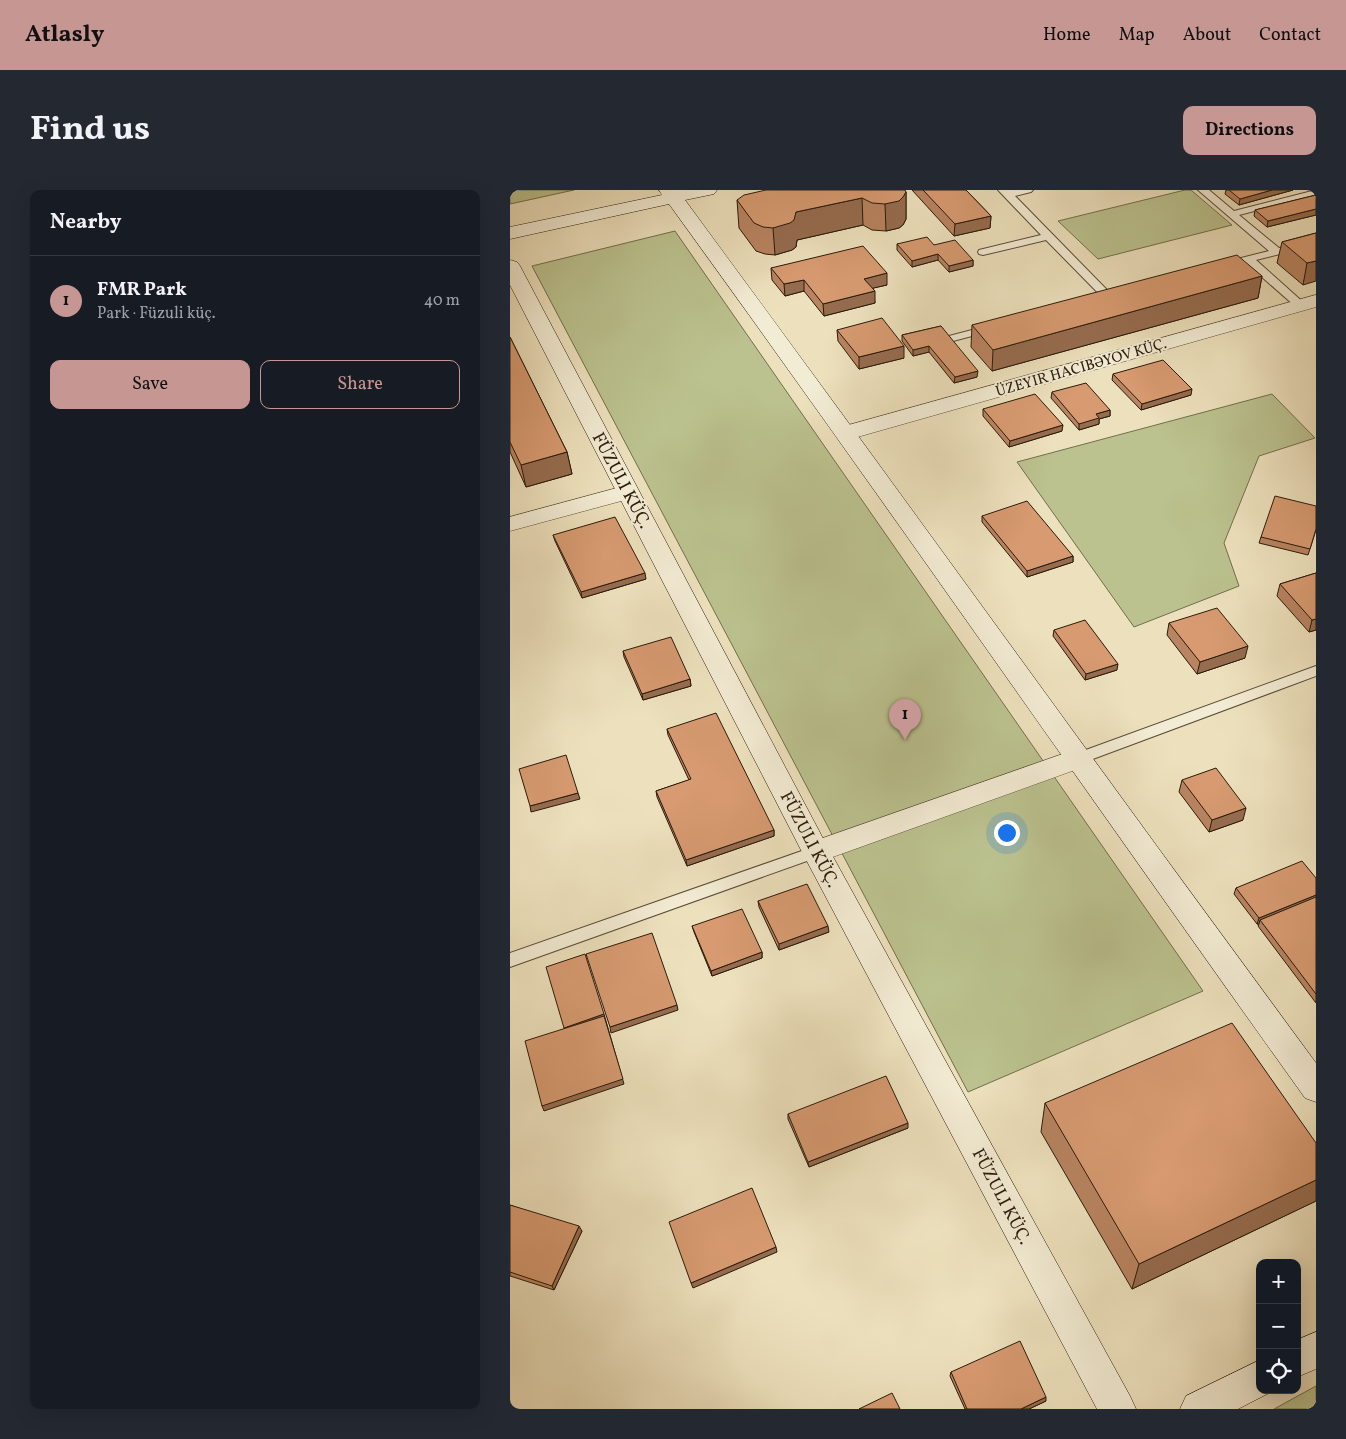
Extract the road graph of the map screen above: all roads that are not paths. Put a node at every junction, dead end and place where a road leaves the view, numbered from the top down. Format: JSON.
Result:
{"nodes":[{"id":1,"x":708,"y":190,"type":"edge"},
{"id":2,"x":1028,"y":190,"type":"edge"},
{"id":3,"x":1203,"y":190,"type":"edge"},
{"id":4,"x":1005,"y":192,"type":"edge"},
{"id":5,"x":1316,"y":192,"type":"edge"},
{"id":6,"x":670,"y":194,"type":"edge"},
{"id":7,"x":1232,"y":214,"type":"junction"},
{"id":8,"x":510,"y":233,"type":"edge"},
{"id":9,"x":1048,"y":236,"type":"junction"},
{"id":10,"x":1316,"y":242,"type":"edge"},
{"id":11,"x":983,"y":252,"type":"dead end"},
{"id":12,"x":1277,"y":252,"type":"junction"},
{"id":13,"x":1248,"y":260,"type":"junction"},
{"id":14,"x":510,"y":266,"type":"edge"},
{"id":15,"x":1210,"y":269,"type":"edge"},
{"id":16,"x":1107,"y":297,"type":"edge"},
{"id":17,"x":1308,"y":303,"type":"edge"},
{"id":18,"x":1002,"y":325,"type":"edge"},
{"id":19,"x":953,"y":338,"type":"edge"},
{"id":20,"x":846,"y":434,"type":"junction"},
{"id":21,"x":628,"y":492,"type":"junction"},
{"id":22,"x":510,"y":524,"type":"edge"},
{"id":23,"x":1316,"y":671,"type":"edge"},
{"id":24,"x":1076,"y":759,"type":"junction"},
{"id":25,"x":816,"y":852,"type":"junction"},
{"id":26,"x":510,"y":960,"type":"edge"},
{"id":27,"x":1316,"y":1088,"type":"edge"},
{"id":28,"x":1316,"y":1350,"type":"edge"},
{"id":29,"x":1301,"y":1357,"type":"edge"},
{"id":30,"x":1256,"y":1380,"type":"edge"},
{"id":31,"x":1117,"y":1409,"type":"edge"},
{"id":32,"x":1199,"y":1409,"type":"edge"}],
"edges":[{"from":1,"to":6,"type":"street"},
{"from":2,"to":4,"type":"lane"},
{"from":3,"to":7,"type":"lane"},
{"from":4,"to":9,"type":"lane"},
{"from":5,"to":7,"type":"lane"},
{"from":6,"to":8,"type":"street"},
{"from":6,"to":20,"type":"street"},
{"from":7,"to":12,"type":"lane"},
{"from":9,"to":11,"type":"lane"},
{"from":9,"to":16,"type":"lane"},
{"from":10,"to":12,"type":"lane"},
{"from":12,"to":13,"type":"lane"},
{"from":13,"to":15,"type":"lane"},
{"from":13,"to":17,"type":"lane"},
{"from":14,"to":21,"type":"street","name":"FÜZULI KÜÇ."},
{"from":17,"to":20,"type":"street"},
{"from":18,"to":19,"type":"lane"},
{"from":20,"to":24,"type":"street"},
{"from":21,"to":22,"type":"street"},
{"from":21,"to":25,"type":"street","name":"FÜZULI KÜÇ."},
{"from":23,"to":24,"type":"lane"},
{"from":24,"to":25,"type":"street"},
{"from":24,"to":27,"type":"street"},
{"from":25,"to":26,"type":"lane"},
{"from":25,"to":31,"type":"street","name":"FÜZULI KÜÇ."},
{"from":28,"to":29,"type":"street"},
{"from":30,"to":32,"type":"street"}]}
